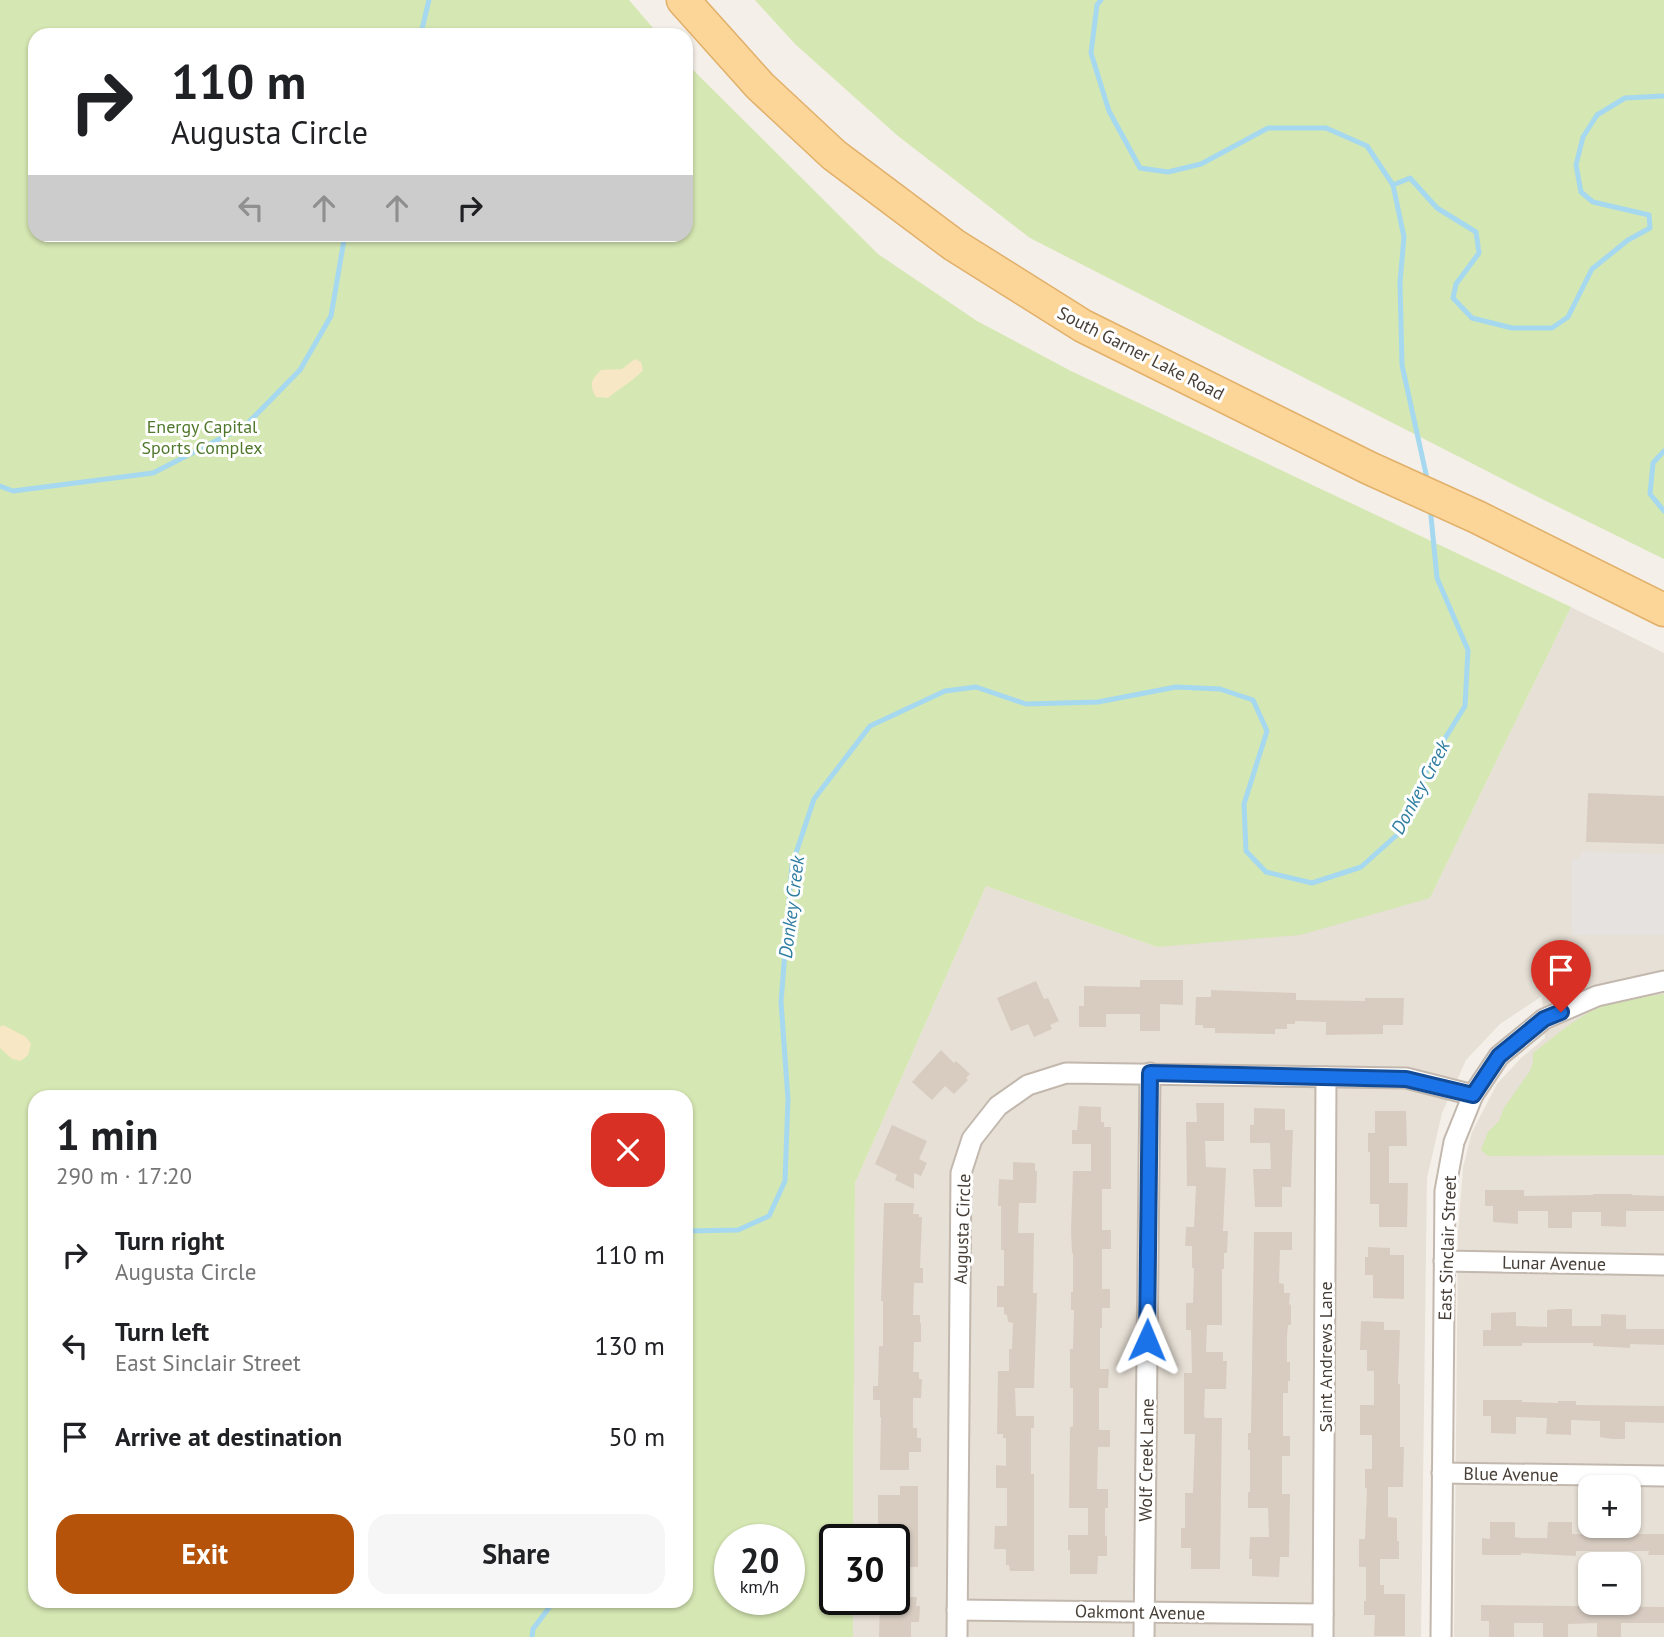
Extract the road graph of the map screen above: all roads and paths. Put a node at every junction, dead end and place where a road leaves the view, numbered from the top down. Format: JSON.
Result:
{"nodes":[{"id":1,"x":683,"y":0,"type":"edge"},
{"id":2,"x":1664,"y":610,"type":"edge"},
{"id":3,"x":1664,"y":981,"type":"edge"},
{"id":4,"x":1150,"y":1073,"type":"junction"},
{"id":5,"x":1326,"y":1077,"type":"junction"},
{"id":6,"x":1473,"y":1095,"type":"junction"},
{"id":7,"x":1444,"y":1261,"type":"junction"},
{"id":8,"x":1664,"y":1265,"type":"edge"},
{"id":9,"x":1442,"y":1473,"type":"junction"},
{"id":10,"x":1664,"y":1476,"type":"edge"},
{"id":11,"x":957,"y":1610,"type":"junction"},
{"id":12,"x":1145,"y":1611,"type":"junction"},
{"id":13,"x":1323,"y":1614,"type":"junction"},
{"id":14,"x":957,"y":1637,"type":"edge"},
{"id":15,"x":1144,"y":1637,"type":"edge"},
{"id":16,"x":1323,"y":1637,"type":"edge"},
{"id":17,"x":1441,"y":1637,"type":"edge"}],
"edges":[{"from":1,"to":2,"type":"main road","name":"South Garner Lake Road"},
{"from":3,"to":6,"type":"street","name":"East Sinclair Street"},
{"from":4,"to":5,"type":"street","name":"Augusta Circle"},
{"from":4,"to":11,"type":"street","name":"Augusta Circle"},
{"from":4,"to":12,"type":"street","name":"Wolf Creek Lane"},
{"from":5,"to":6,"type":"street","name":"Augusta Circle"},
{"from":5,"to":13,"type":"street","name":"Saint Andrews Lane"},
{"from":6,"to":7,"type":"street","name":"East Sinclair Street"},
{"from":7,"to":8,"type":"street","name":"Lunar Avenue"},
{"from":7,"to":9,"type":"street","name":"East Sinclair Street"},
{"from":9,"to":10,"type":"street","name":"Blue Avenue"},
{"from":9,"to":17,"type":"street","name":"East Sinclair Street"},
{"from":11,"to":12,"type":"street","name":"Oakmont Avenue"},
{"from":11,"to":14,"type":"street","name":"Augusta Circle"},
{"from":12,"to":13,"type":"street","name":"Oakmont Avenue"},
{"from":12,"to":15,"type":"street","name":"Wolf Creek Lane"},
{"from":13,"to":16,"type":"street","name":"Saint Andrews Lane"}]}
